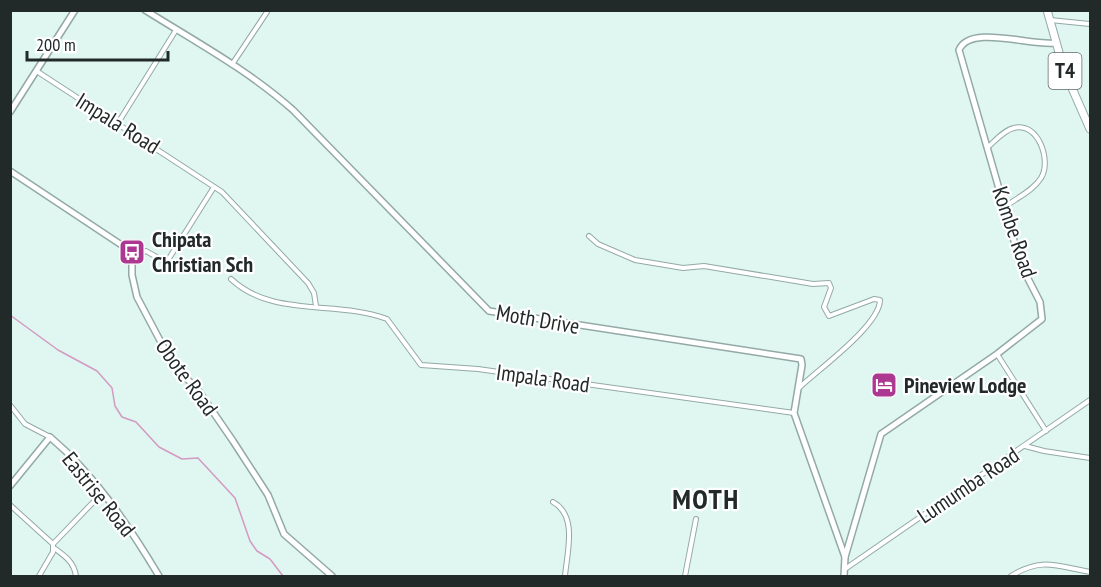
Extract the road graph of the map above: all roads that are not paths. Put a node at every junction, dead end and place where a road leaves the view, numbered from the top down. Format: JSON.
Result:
{"nodes":[{"id":1,"x":75,"y":10,"type":"edge"},
{"id":2,"x":144,"y":10,"type":"edge"},
{"id":3,"x":1047,"y":10,"type":"edge"},
{"id":4,"x":267,"y":12,"type":"edge"},
{"id":5,"x":1050,"y":20,"type":"junction"},
{"id":6,"x":1090,"y":24,"type":"edge"},
{"id":7,"x":176,"y":30,"type":"junction"},
{"id":8,"x":1055,"y":43,"type":"junction"},
{"id":9,"x":233,"y":63,"type":"junction"},
{"id":10,"x":38,"y":72,"type":"junction"},
{"id":11,"x":10,"y":112,"type":"edge"},
{"id":12,"x":118,"y":123,"type":"junction"},
{"id":13,"x":1090,"y":129,"type":"edge"},
{"id":14,"x":988,"y":147,"type":"junction"},
{"id":15,"x":10,"y":171,"type":"edge"},
{"id":16,"x":214,"y":187,"type":"junction"},
{"id":17,"x":1005,"y":207,"type":"junction"},
{"id":18,"x":589,"y":236,"type":"dead end"},
{"id":19,"x":132,"y":256,"type":"junction"},
{"id":20,"x":231,"y":279,"type":"dead end"},
{"id":21,"x":316,"y":306,"type":"junction"},
{"id":22,"x":997,"y":354,"type":"junction"},
{"id":23,"x":797,"y":389,"type":"junction"},
{"id":24,"x":1090,"y":400,"type":"edge"},
{"id":25,"x":10,"y":405,"type":"edge"},
{"id":26,"x":794,"y":413,"type":"junction"},
{"id":27,"x":1046,"y":431,"type":"junction"},
{"id":28,"x":50,"y":437,"type":"junction"},
{"id":29,"x":1025,"y":446,"type":"junction"},
{"id":30,"x":1090,"y":458,"type":"edge"},
{"id":31,"x":10,"y":486,"type":"edge"},
{"id":32,"x":102,"y":493,"type":"junction"},
{"id":33,"x":553,"y":502,"type":"dead end"},
{"id":34,"x":10,"y":506,"type":"edge"},
{"id":35,"x":696,"y":519,"type":"dead end"},
{"id":36,"x":54,"y":546,"type":"junction"},
{"id":37,"x":845,"y":557,"type":"junction"},
{"id":38,"x":844,"y":569,"type":"junction"},
{"id":39,"x":1090,"y":572,"type":"edge"},
{"id":40,"x":1019,"y":574,"type":"edge"},
{"id":41,"x":39,"y":576,"type":"edge"},
{"id":42,"x":76,"y":576,"type":"edge"},
{"id":43,"x":159,"y":576,"type":"edge"},
{"id":44,"x":332,"y":576,"type":"edge"},
{"id":45,"x":565,"y":576,"type":"edge"},
{"id":46,"x":685,"y":576,"type":"edge"},
{"id":47,"x":843,"y":576,"type":"edge"},
{"id":48,"x":1011,"y":576,"type":"edge"}],
"edges":[{"from":1,"to":10,"type":"street"},
{"from":2,"to":7,"type":"street","name":"Moth Drive"},
{"from":3,"to":5,"type":"highway","number":"T4"},
{"from":4,"to":9,"type":"street"},
{"from":5,"to":6,"type":"street"},
{"from":5,"to":8,"type":"highway","number":"T4"},
{"from":7,"to":9,"type":"street","name":"Moth Drive"},
{"from":7,"to":12,"type":"street"},
{"from":8,"to":13,"type":"highway","number":"T4"},
{"from":8,"to":14,"type":"street","name":"Kombe Road"},
{"from":9,"to":23,"type":"street","name":"Moth Drive"},
{"from":10,"to":11,"type":"street"},
{"from":10,"to":12,"type":"street","name":"Impala Road"},
{"from":12,"to":16,"type":"street","name":"Impala Road"},
{"from":14,"to":17,"type":"street","name":"Kombe Road"},
{"from":14,"to":17,"type":"street"},
{"from":15,"to":19,"type":"street"},
{"from":16,"to":19,"type":"street"},
{"from":16,"to":21,"type":"street","name":"Impala Road"},
{"from":17,"to":22,"type":"street","name":"Kombe Road"},
{"from":18,"to":23,"type":"street"},
{"from":19,"to":44,"type":"street","name":"Obote Road"},
{"from":20,"to":21,"type":"street","name":"Impala Road"},
{"from":21,"to":26,"type":"street","name":"Impala Road"},
{"from":22,"to":27,"type":"street"},
{"from":22,"to":37,"type":"street","name":"Kombe Road"},
{"from":23,"to":26,"type":"street","name":"Moth Drive"},
{"from":24,"to":27,"type":"street","name":"Lumumba Road"},
{"from":25,"to":28,"type":"street"},
{"from":26,"to":37,"type":"street","name":"Moth Drive"},
{"from":27,"to":29,"type":"street","name":"Lumumba Road"},
{"from":28,"to":31,"type":"street","name":"Eastrise Road"},
{"from":28,"to":32,"type":"street","name":"Eastrise Road"},
{"from":29,"to":30,"type":"street"},
{"from":29,"to":38,"type":"street","name":"Lumumba Road"},
{"from":32,"to":36,"type":"street"},
{"from":32,"to":43,"type":"street","name":"Eastrise Road"},
{"from":33,"to":45,"type":"street"},
{"from":34,"to":36,"type":"street"},
{"from":35,"to":46,"type":"street"},
{"from":36,"to":41,"type":"street"},
{"from":36,"to":42,"type":"street"},
{"from":37,"to":38,"type":"street","name":"Kombe Road"},
{"from":38,"to":47,"type":"street","name":"Kombe Road"},
{"from":39,"to":40,"type":"street"},
{"from":40,"to":48,"type":"street"}]}
